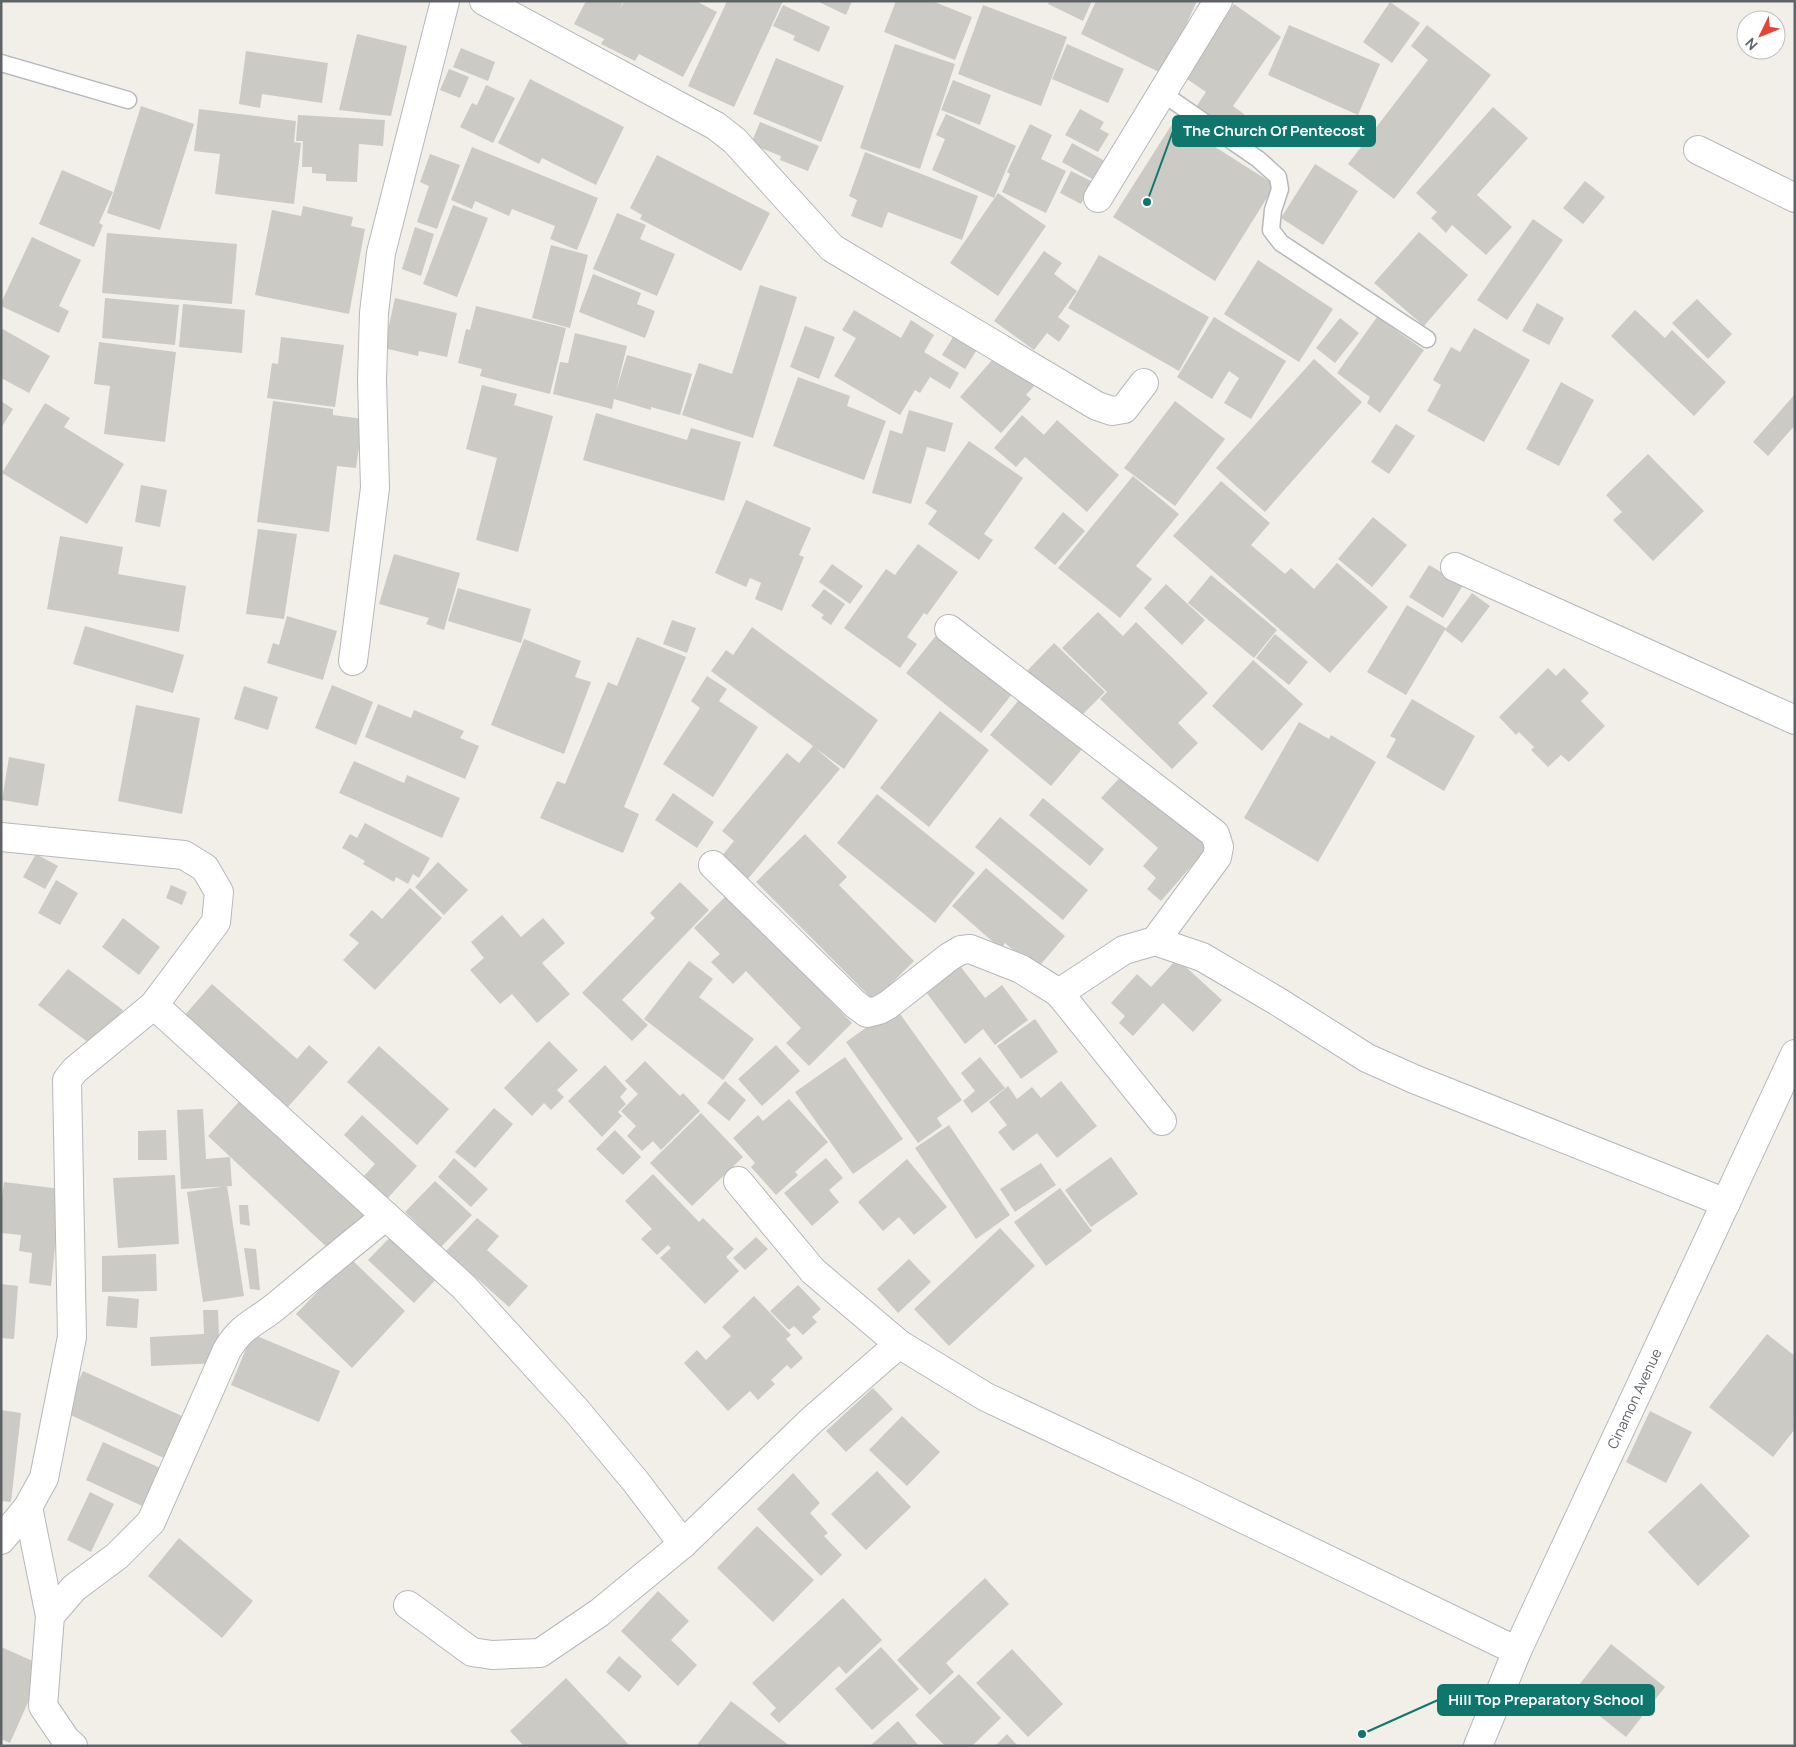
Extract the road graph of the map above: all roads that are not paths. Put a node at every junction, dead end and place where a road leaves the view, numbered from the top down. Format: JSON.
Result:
{"nodes":[{"id":1,"x":445,"y":1,"type":"edge"},
{"id":2,"x":484,"y":1,"type":"edge"},
{"id":3,"x":1218,"y":1,"type":"edge"},
{"id":4,"x":1,"y":63,"type":"edge"},
{"id":5,"x":1162,"y":93,"type":"junction"},
{"id":6,"x":128,"y":100,"type":"dead end"},
{"id":7,"x":1698,"y":150,"type":"dead end"},
{"id":8,"x":1098,"y":198,"type":"dead end"},
{"id":9,"x":1795,"y":198,"type":"edge"},
{"id":10,"x":1427,"y":339,"type":"dead end"},
{"id":11,"x":1144,"y":383,"type":"dead end"},
{"id":12,"x":1455,"y":567,"type":"dead end"},
{"id":13,"x":949,"y":629,"type":"dead end"},
{"id":14,"x":353,"y":661,"type":"dead end"},
{"id":15,"x":1795,"y":720,"type":"edge"},
{"id":16,"x":1,"y":837,"type":"edge"},
{"id":17,"x":714,"y":865,"type":"dead end"},
{"id":18,"x":1156,"y":941,"type":"junction"},
{"id":19,"x":1059,"y":993,"type":"junction"},
{"id":20,"x":154,"y":1005,"type":"junction"},
{"id":21,"x":1795,"y":1054,"type":"edge"},
{"id":22,"x":1162,"y":1121,"type":"dead end"},
{"id":23,"x":738,"y":1181,"type":"dead end"},
{"id":24,"x":1726,"y":1203,"type":"junction"},
{"id":25,"x":386,"y":1216,"type":"junction"},
{"id":26,"x":899,"y":1344,"type":"junction"},
{"id":27,"x":28,"y":1507,"type":"junction"},
{"id":28,"x":1,"y":1540,"type":"edge"},
{"id":29,"x":683,"y":1544,"type":"junction"},
{"id":30,"x":408,"y":1605,"type":"dead end"},
{"id":31,"x":50,"y":1616,"type":"junction"},
{"id":32,"x":1517,"y":1651,"type":"junction"},
{"id":33,"x":73,"y":1746,"type":"edge"},
{"id":34,"x":1478,"y":1746,"type":"edge"}],
"edges":[{"from":1,"to":14,"type":"street"},
{"from":2,"to":11,"type":"street"},
{"from":3,"to":5,"type":"street"},
{"from":4,"to":6,"type":"lane"},
{"from":5,"to":8,"type":"street"},
{"from":5,"to":10,"type":"lane"},
{"from":7,"to":9,"type":"street"},
{"from":12,"to":15,"type":"street"},
{"from":13,"to":18,"type":"street"},
{"from":16,"to":20,"type":"street"},
{"from":17,"to":19,"type":"street"},
{"from":18,"to":19,"type":"street"},
{"from":18,"to":24,"type":"street"},
{"from":19,"to":22,"type":"street"},
{"from":20,"to":25,"type":"street"},
{"from":20,"to":27,"type":"street"},
{"from":21,"to":24,"type":"street","name":"Cinamon Avenue"},
{"from":23,"to":26,"type":"street"},
{"from":24,"to":32,"type":"street","name":"Cinamon Avenue"},
{"from":25,"to":29,"type":"street"},
{"from":25,"to":31,"type":"street"},
{"from":26,"to":29,"type":"street"},
{"from":26,"to":32,"type":"street"},
{"from":27,"to":28,"type":"street"},
{"from":27,"to":31,"type":"street"},
{"from":29,"to":30,"type":"street"},
{"from":31,"to":33,"type":"street"},
{"from":32,"to":34,"type":"street","name":"Cinamon Avenue"}]}
